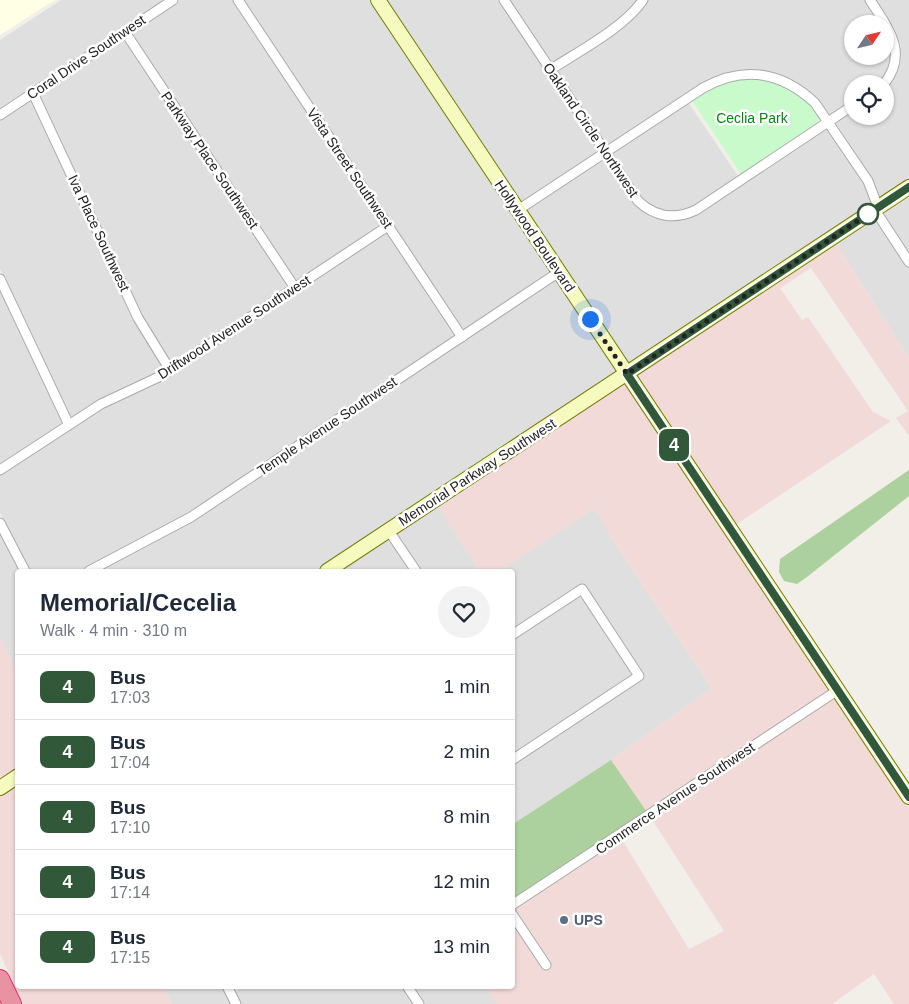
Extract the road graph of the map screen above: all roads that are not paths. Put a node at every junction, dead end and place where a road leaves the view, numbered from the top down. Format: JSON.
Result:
{"nodes":[{"id":1,"x":173,"y":0,"type":"edge"},
{"id":2,"x":238,"y":0,"type":"edge"},
{"id":3,"x":378,"y":0,"type":"edge"},
{"id":4,"x":504,"y":0,"type":"edge"},
{"id":5,"x":644,"y":0,"type":"edge"},
{"id":6,"x":870,"y":0,"type":"edge"},
{"id":7,"x":125,"y":32,"type":"junction"},
{"id":8,"x":550,"y":70,"type":"junction"},
{"id":9,"x":890,"y":75,"type":"edge"},
{"id":10,"x":33,"y":93,"type":"junction"},
{"id":11,"x":844,"y":112,"type":"edge"},
{"id":12,"x":0,"y":115,"type":"edge"},
{"id":13,"x":829,"y":122,"type":"junction"},
{"id":14,"x":605,"y":152,"type":"junction"},
{"id":15,"x":909,"y":187,"type":"edge"},
{"id":16,"x":876,"y":208,"type":"junction"},
{"id":17,"x":518,"y":210,"type":"junction"},
{"id":18,"x":388,"y":226,"type":"junction"},
{"id":19,"x":909,"y":262,"type":"edge"},
{"id":20,"x":559,"y":272,"type":"junction"},
{"id":21,"x":0,"y":279,"type":"edge"},
{"id":22,"x":295,"y":288,"type":"junction"},
{"id":23,"x":462,"y":337,"type":"junction"},
{"id":24,"x":170,"y":370,"type":"junction"},
{"id":25,"x":627,"y":374,"type":"junction"},
{"id":26,"x":69,"y":424,"type":"junction"},
{"id":27,"x":0,"y":470,"type":"edge"},
{"id":28,"x":0,"y":522,"type":"edge"},
{"id":29,"x":389,"y":530,"type":"junction"},
{"id":30,"x":24,"y":569,"type":"edge"},
{"id":31,"x":93,"y":569,"type":"edge"},
{"id":32,"x":330,"y":569,"type":"edge"},
{"id":33,"x":415,"y":569,"type":"edge"},
{"id":34,"x":515,"y":633,"type":"edge"},
{"id":35,"x":838,"y":690,"type":"junction"},
{"id":36,"x":515,"y":758,"type":"edge"},
{"id":37,"x":15,"y":778,"type":"edge"},
{"id":38,"x":0,"y":788,"type":"edge"},
{"id":39,"x":909,"y":797,"type":"edge"},
{"id":40,"x":515,"y":903,"type":"edge"},
{"id":41,"x":515,"y":918,"type":"edge"},
{"id":42,"x":546,"y":965,"type":"dead end"},
{"id":43,"x":0,"y":979,"type":"edge"},
{"id":44,"x":231,"y":989,"type":"edge"},
{"id":45,"x":410,"y":989,"type":"edge"},
{"id":46,"x":12,"y":1004,"type":"edge"},
{"id":47,"x":236,"y":1004,"type":"edge"},
{"id":48,"x":419,"y":1004,"type":"edge"}],
"edges":[{"from":1,"to":7,"type":"street","name":"Coral Drive Southwest"},
{"from":2,"to":18,"type":"street","name":"Vista Street Southwest"},
{"from":3,"to":17,"type":"street","name":"Hollywood Boulevard"},
{"from":4,"to":8,"type":"street","name":"Oakland Circle Northwest"},
{"from":5,"to":8,"type":"street"},
{"from":6,"to":9,"type":"street"},
{"from":7,"to":10,"type":"street","name":"Coral Drive Southwest"},
{"from":7,"to":22,"type":"street","name":"Parkway Place Southwest"},
{"from":8,"to":14,"type":"street","name":"Oakland Circle Northwest"},
{"from":10,"to":12,"type":"street","name":"Coral Drive Southwest"},
{"from":10,"to":24,"type":"street","name":"Iva Place Southwest"},
{"from":11,"to":13,"type":"street","name":"Oakland Circle Northwest"},
{"from":13,"to":14,"type":"street"},
{"from":13,"to":14,"type":"street","name":"Oakland Circle Northwest"},
{"from":13,"to":16,"type":"street"},
{"from":14,"to":17,"type":"street"},
{"from":15,"to":16,"type":"street","name":"Memorial Parkway Southwest"},
{"from":16,"to":19,"type":"street"},
{"from":16,"to":25,"type":"street","name":"Memorial Parkway Southwest"},
{"from":17,"to":20,"type":"street","name":"Hollywood Boulevard"},
{"from":18,"to":22,"type":"street","name":"Driftwood Avenue Southwest"},
{"from":18,"to":23,"type":"street","name":"Vista Street Southwest"},
{"from":20,"to":23,"type":"street","name":"Temple Avenue Southwest"},
{"from":20,"to":25,"type":"street","name":"Hollywood Boulevard"},
{"from":21,"to":26,"type":"street"},
{"from":22,"to":24,"type":"street","name":"Driftwood Avenue Southwest"},
{"from":23,"to":31,"type":"street","name":"Temple Avenue Southwest"},
{"from":24,"to":26,"type":"street","name":"Driftwood Avenue Southwest"},
{"from":25,"to":29,"type":"street","name":"Memorial Parkway Southwest"},
{"from":25,"to":35,"type":"street","name":"Hollywood Boulevard"},
{"from":26,"to":27,"type":"street","name":"Driftwood Avenue Southwest"},
{"from":28,"to":30,"type":"street"},
{"from":29,"to":32,"type":"street","name":"Memorial Parkway Southwest"},
{"from":29,"to":33,"type":"street"},
{"from":34,"to":36,"type":"street"},
{"from":35,"to":39,"type":"street","name":"Hollywood Boulevard"},
{"from":35,"to":40,"type":"street","name":"Commerce Avenue Southwest"},
{"from":37,"to":38,"type":"street"},
{"from":41,"to":42,"type":"street"},
{"from":43,"to":46,"type":"highway"},
{"from":44,"to":47,"type":"street"},
{"from":45,"to":48,"type":"street"}]}
